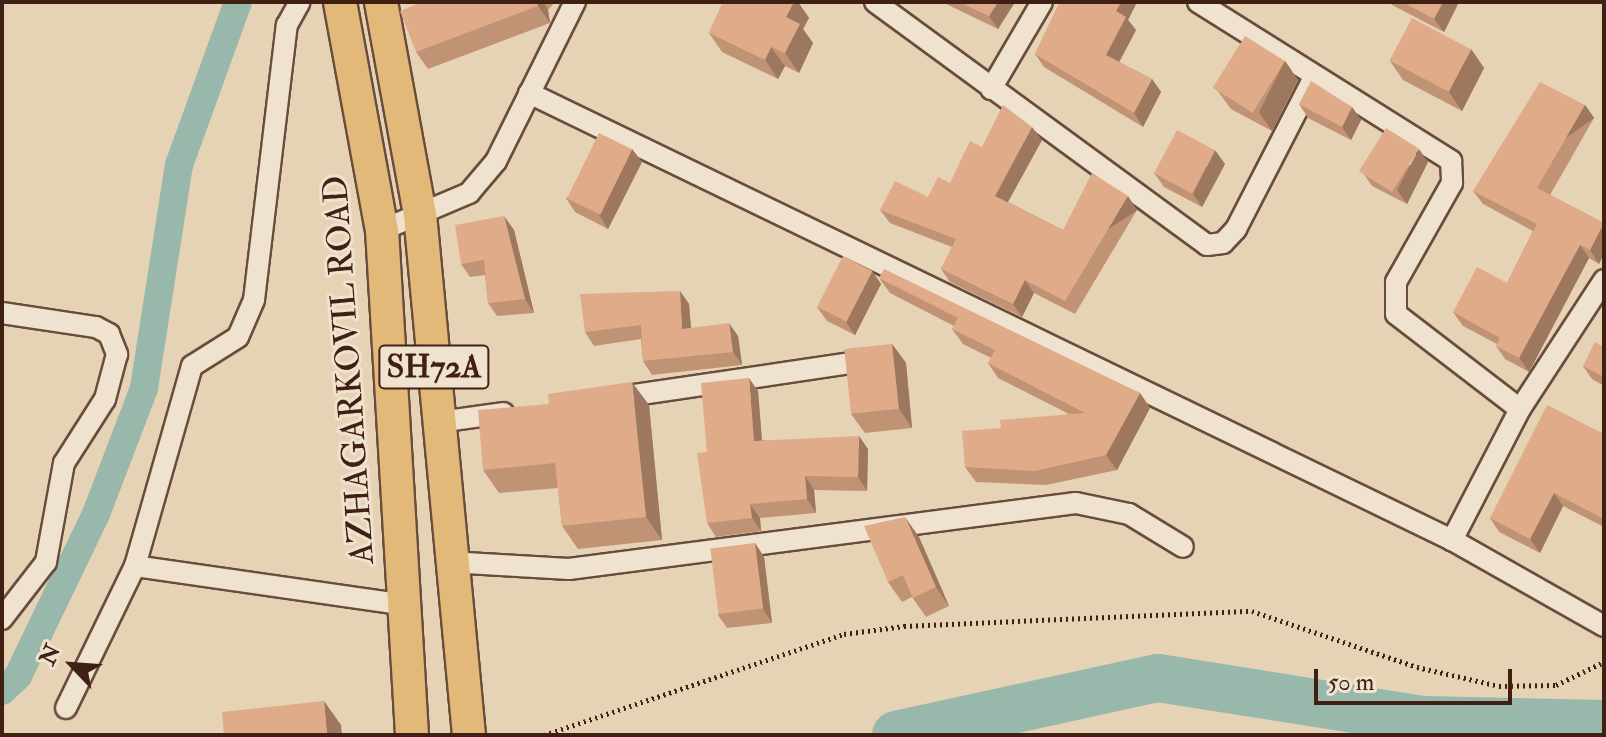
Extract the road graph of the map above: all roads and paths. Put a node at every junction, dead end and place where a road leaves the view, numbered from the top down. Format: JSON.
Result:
{"nodes":[{"id":1,"x":300,"y":2,"type":"edge"},
{"id":2,"x":340,"y":2,"type":"edge"},
{"id":3,"x":381,"y":2,"type":"edge"},
{"id":4,"x":575,"y":2,"type":"edge"},
{"id":5,"x":875,"y":2,"type":"edge"},
{"id":6,"x":1042,"y":2,"type":"edge"},
{"id":7,"x":1198,"y":2,"type":"edge"},
{"id":8,"x":1316,"y":74,"type":"junction"},
{"id":9,"x":991,"y":89,"type":"junction"},
{"id":10,"x":529,"y":93,"type":"junction"},
{"id":11,"x":420,"y":214,"type":"junction"},
{"id":12,"x":382,"y":230,"type":"junction"},
{"id":13,"x":1604,"y":280,"type":"edge"},
{"id":14,"x":2,"y":313,"type":"edge"},
{"id":15,"x":851,"y":363,"type":"edge"},
{"id":16,"x":595,"y":401,"type":"edge"},
{"id":17,"x":533,"y":409,"type":"edge"},
{"id":18,"x":1520,"y":409,"type":"junction"},
{"id":19,"x":439,"y":422,"type":"junction"},
{"id":20,"x":1452,"y":540,"type":"junction"},
{"id":21,"x":1183,"y":547,"type":"dead end"},
{"id":22,"x":449,"y":562,"type":"junction"},
{"id":23,"x":135,"y":566,"type":"junction"},
{"id":24,"x":404,"y":605,"type":"junction"},
{"id":25,"x":2,"y":619,"type":"edge"},
{"id":26,"x":1602,"y":621,"type":"edge"},
{"id":27,"x":1604,"y":662,"type":"edge"},
{"id":28,"x":66,"y":708,"type":"dead end"},
{"id":29,"x":412,"y":735,"type":"edge"},
{"id":30,"x":469,"y":735,"type":"edge"},
{"id":31,"x":544,"y":735,"type":"edge"}],
"edges":[{"from":1,"to":23,"type":"street"},
{"from":2,"to":12,"type":"main road","name":"AZHAGARKOVIL ROAD","number":"SH72A"},
{"from":3,"to":11,"type":"main road","number":"SH72A"},
{"from":4,"to":10,"type":"street"},
{"from":5,"to":9,"type":"street"},
{"from":6,"to":9,"type":"street"},
{"from":7,"to":8,"type":"street"},
{"from":8,"to":9,"type":"street"},
{"from":8,"to":18,"type":"street"},
{"from":10,"to":11,"type":"street"},
{"from":10,"to":20,"type":"street"},
{"from":11,"to":12,"type":"street"},
{"from":11,"to":19,"type":"main road","number":"SH72A"},
{"from":12,"to":24,"type":"main road","name":"AZHAGARKOVIL ROAD","number":"SH72A"},
{"from":13,"to":18,"type":"street"},
{"from":14,"to":25,"type":"street"},
{"from":15,"to":16,"type":"street"},
{"from":17,"to":19,"type":"street"},
{"from":18,"to":20,"type":"street"},
{"from":19,"to":22,"type":"main road","number":"SH72A"},
{"from":20,"to":26,"type":"street"},
{"from":21,"to":22,"type":"street"},
{"from":22,"to":30,"type":"main road","number":"SH72A"},
{"from":23,"to":24,"type":"street"},
{"from":23,"to":28,"type":"street"},
{"from":24,"to":29,"type":"main road","name":"AZHAGARKOVIL ROAD","number":"SH72A"},
{"from":27,"to":31,"type":"path"}]}
